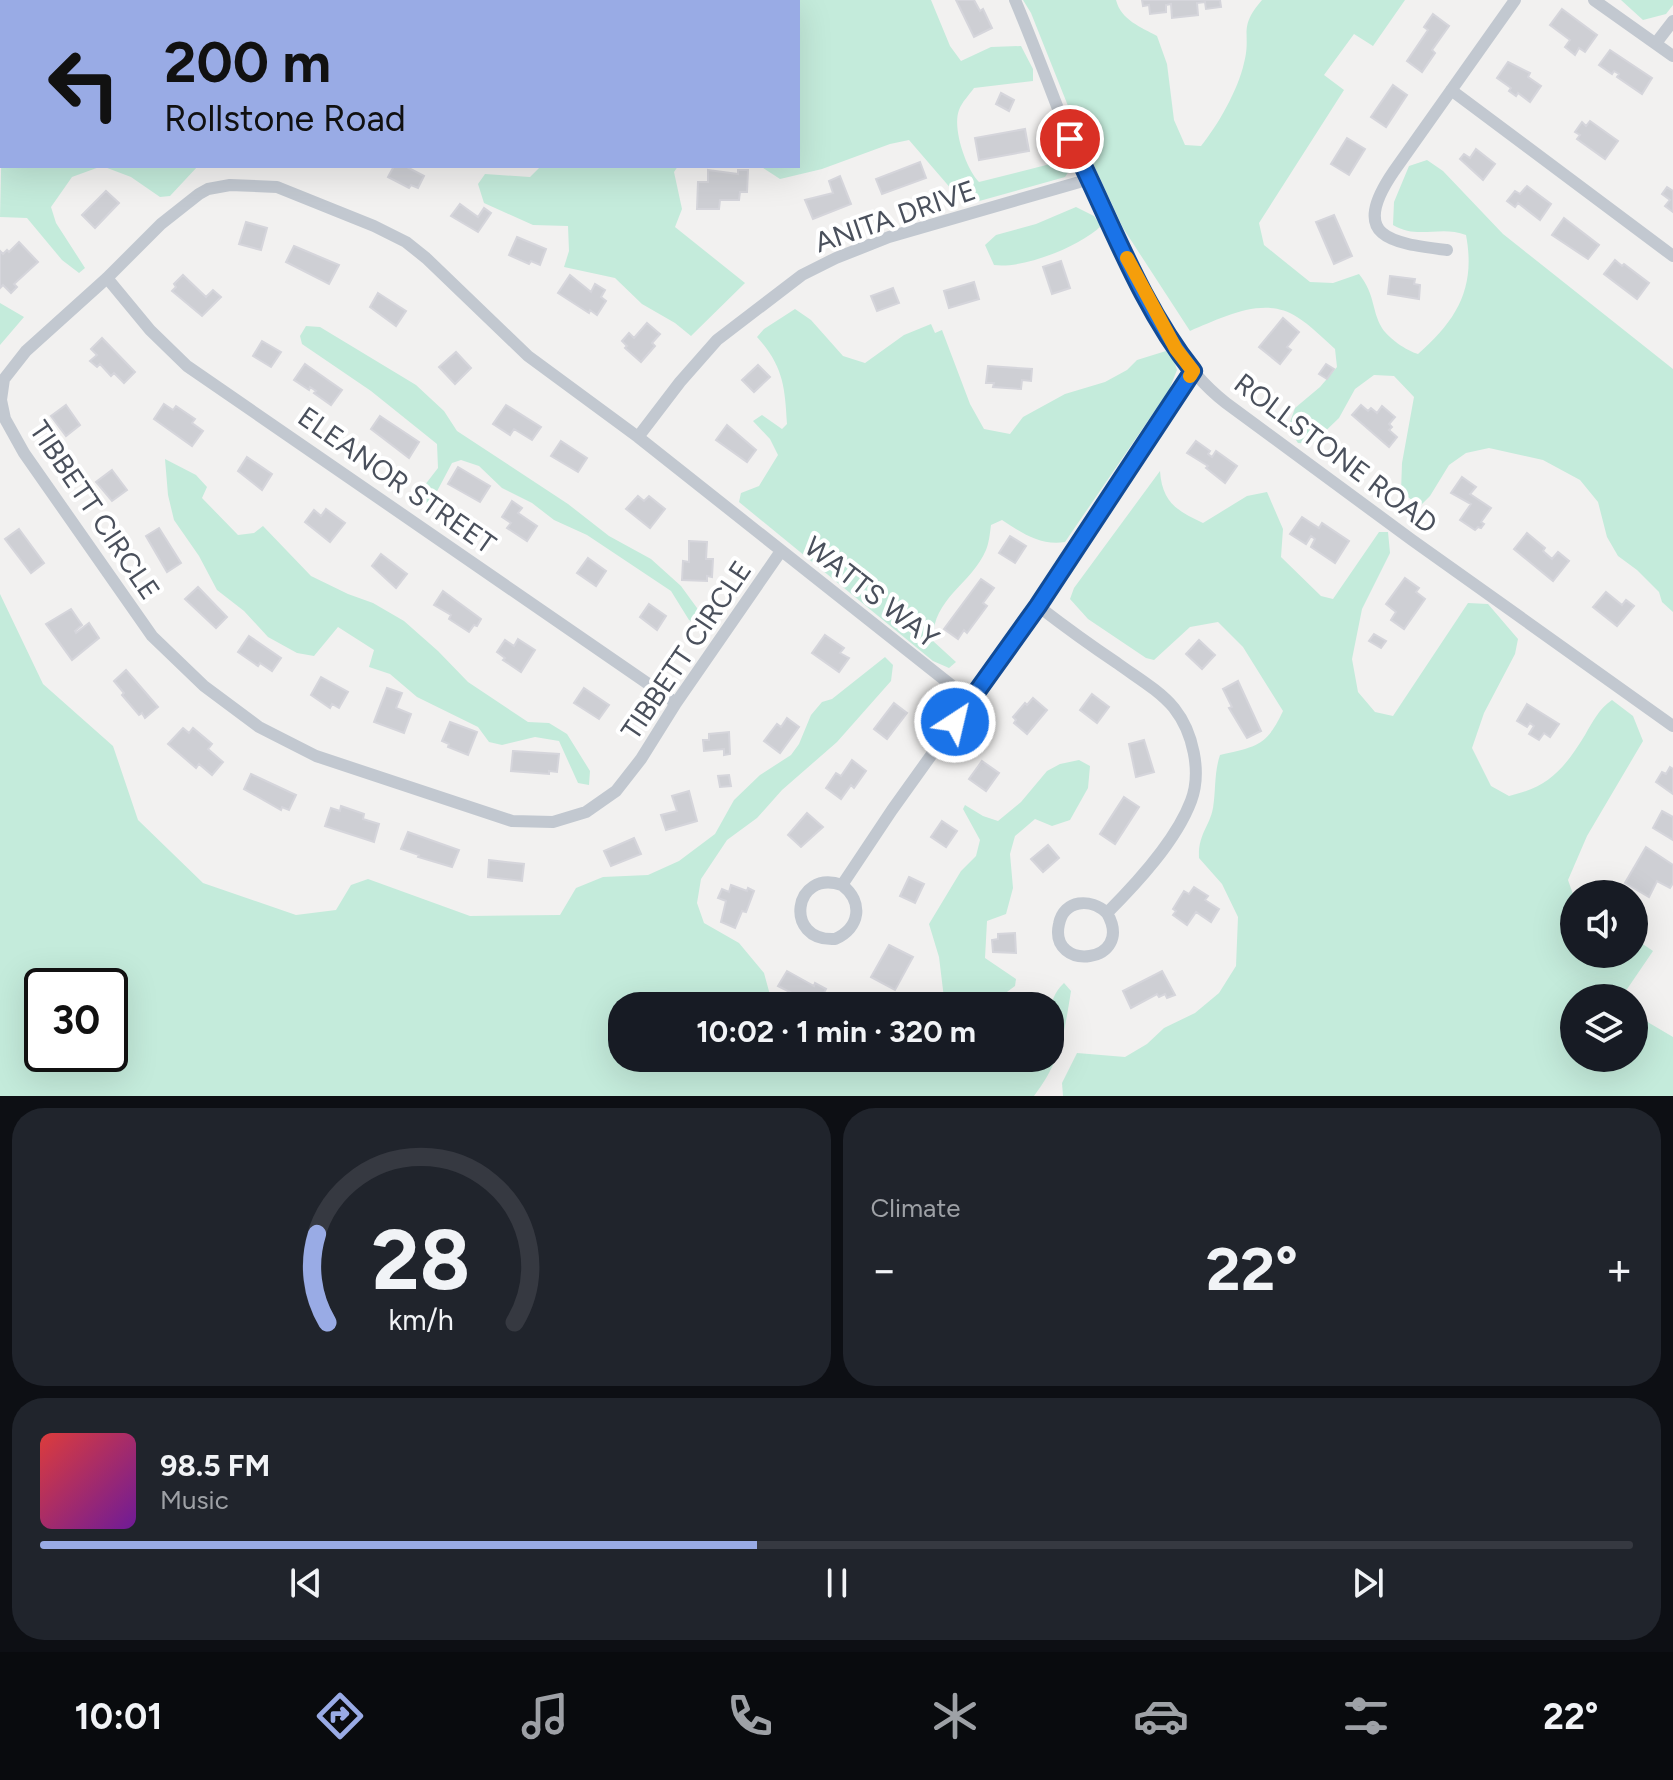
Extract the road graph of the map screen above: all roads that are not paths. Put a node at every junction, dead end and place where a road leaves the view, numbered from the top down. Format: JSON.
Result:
{"nodes":[{"id":1,"x":1015,"y":0,"type":"edge"},
{"id":2,"x":1515,"y":0,"type":"edge"},
{"id":3,"x":1594,"y":0,"type":"edge"},
{"id":4,"x":1673,"y":21,"type":"edge"},
{"id":5,"x":1656,"y":43,"type":"junction"},
{"id":6,"x":1673,"y":56,"type":"edge"},
{"id":7,"x":1451,"y":90,"type":"junction"},
{"id":8,"x":1090,"y":179,"type":"junction"},
{"id":9,"x":1447,"y":250,"type":"dead end"},
{"id":10,"x":1673,"y":256,"type":"edge"},
{"id":11,"x":107,"y":278,"type":"junction"},
{"id":12,"x":1193,"y":371,"type":"junction"},
{"id":13,"x":638,"y":437,"type":"junction"},
{"id":14,"x":781,"y":551,"type":"junction"},
{"id":15,"x":1038,"y":606,"type":"junction"},
{"id":16,"x":970,"y":700,"type":"junction"},
{"id":17,"x":676,"y":703,"type":"junction"},
{"id":18,"x":1673,"y":726,"type":"edge"},
{"id":19,"x":842,"y":885,"type":"junction"},
{"id":20,"x":1107,"y":913,"type":"junction"}],
"edges":[{"from":1,"to":8,"type":"street","name":"ROLLSTONE ROAD"},
{"from":2,"to":7,"type":"street"},
{"from":3,"to":5,"type":"street"},
{"from":4,"to":5,"type":"street"},
{"from":5,"to":6,"type":"street"},
{"from":7,"to":9,"type":"street"},
{"from":7,"to":10,"type":"street"},
{"from":8,"to":12,"type":"street","name":"ROLLSTONE ROAD"},
{"from":8,"to":13,"type":"street","name":"ANITA DRIVE"},
{"from":11,"to":13,"type":"street","name":"TIBBETT CIRCLE"},
{"from":11,"to":17,"type":"street","name":"ELEANOR STREET"},
{"from":11,"to":17,"type":"street","name":"TIBBETT CIRCLE"},
{"from":12,"to":15,"type":"street"},
{"from":12,"to":18,"type":"street","name":"ROLLSTONE ROAD"},
{"from":13,"to":14,"type":"street","name":"TIBBETT CIRCLE"},
{"from":14,"to":16,"type":"street","name":"WATTS WAY"},
{"from":14,"to":17,"type":"street","name":"TIBBETT CIRCLE"},
{"from":15,"to":16,"type":"street"},
{"from":15,"to":20,"type":"street"},
{"from":16,"to":19,"type":"street"},
{"from":19,"to":19,"type":"street"},
{"from":20,"to":20,"type":"street"}]}
